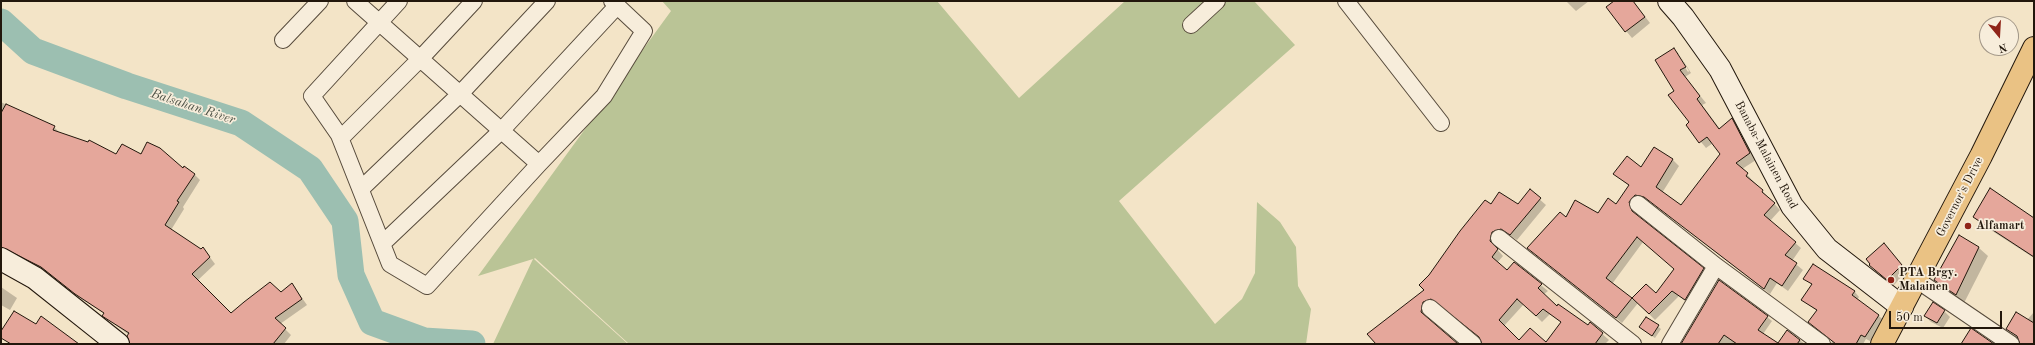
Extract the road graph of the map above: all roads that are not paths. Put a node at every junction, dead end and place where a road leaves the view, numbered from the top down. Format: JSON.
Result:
{"nodes":[{"id":1,"x":320,"y":1,"type":"edge"},
{"id":2,"x":355,"y":1,"type":"edge"},
{"id":3,"x":398,"y":1,"type":"edge"},
{"id":4,"x":474,"y":1,"type":"edge"},
{"id":5,"x":547,"y":1,"type":"edge"},
{"id":6,"x":1217,"y":1,"type":"edge"},
{"id":7,"x":1346,"y":1,"type":"edge"},
{"id":8,"x":1669,"y":1,"type":"edge"},
{"id":9,"x":615,"y":3,"type":"edge"},
{"id":10,"x":380,"y":23,"type":"junction"},
{"id":11,"x":1190,"y":25,"type":"dead end"},
{"id":12,"x":283,"y":40,"type":"dead end"},
{"id":13,"x":2034,"y":48,"type":"edge"},
{"id":14,"x":420,"y":59,"type":"junction"},
{"id":15,"x":460,"y":94,"type":"junction"},
{"id":16,"x":1441,"y":123,"type":"dead end"},
{"id":17,"x":501,"y":131,"type":"junction"},
{"id":18,"x":341,"y":138,"type":"junction"},
{"id":19,"x":539,"y":164,"type":"junction"},
{"id":20,"x":361,"y":189,"type":"junction"},
{"id":21,"x":1638,"y":204,"type":"dead end"},
{"id":22,"x":1499,"y":238,"type":"dead end"},
{"id":23,"x":382,"y":244,"type":"junction"},
{"id":24,"x":1,"y":259,"type":"edge"},
{"id":25,"x":1716,"y":266,"type":"junction"},
{"id":26,"x":1916,"y":280,"type":"junction"},
{"id":27,"x":1902,"y":307,"type":"junction"},
{"id":28,"x":1430,"y":308,"type":"dead end"},
{"id":29,"x":118,"y":344,"type":"edge"},
{"id":30,"x":1473,"y":344,"type":"edge"},
{"id":31,"x":1634,"y":344,"type":"edge"},
{"id":32,"x":1670,"y":344,"type":"edge"},
{"id":33,"x":1822,"y":344,"type":"edge"},
{"id":34,"x":1882,"y":344,"type":"edge"},
{"id":35,"x":2011,"y":344,"type":"edge"}],
"edges":[{"from":1,"to":12,"type":"street"},
{"from":2,"to":10,"type":"street"},
{"from":3,"to":10,"type":"street"},
{"from":4,"to":14,"type":"street"},
{"from":5,"to":15,"type":"street"},
{"from":6,"to":11,"type":"street"},
{"from":7,"to":16,"type":"street"},
{"from":8,"to":27,"type":"street","name":"Banaba-Malainen Road"},
{"from":9,"to":17,"type":"street"},
{"from":9,"to":19,"type":"street"},
{"from":10,"to":14,"type":"street"},
{"from":10,"to":18,"type":"street"},
{"from":13,"to":26,"type":"main road","name":"Governor's Drive"},
{"from":14,"to":15,"type":"street"},
{"from":14,"to":18,"type":"street"},
{"from":15,"to":17,"type":"street"},
{"from":15,"to":20,"type":"street"},
{"from":17,"to":19,"type":"street"},
{"from":17,"to":23,"type":"street"},
{"from":18,"to":20,"type":"street"},
{"from":19,"to":23,"type":"street"},
{"from":20,"to":23,"type":"street"},
{"from":21,"to":25,"type":"street"},
{"from":22,"to":31,"type":"street"},
{"from":24,"to":29,"type":"street"},
{"from":25,"to":32,"type":"street"},
{"from":25,"to":33,"type":"street"},
{"from":26,"to":27,"type":"main road","name":"Governor's Drive"},
{"from":26,"to":35,"type":"street"},
{"from":27,"to":34,"type":"main road","name":"Governor's Drive"},
{"from":28,"to":30,"type":"street"}]}
